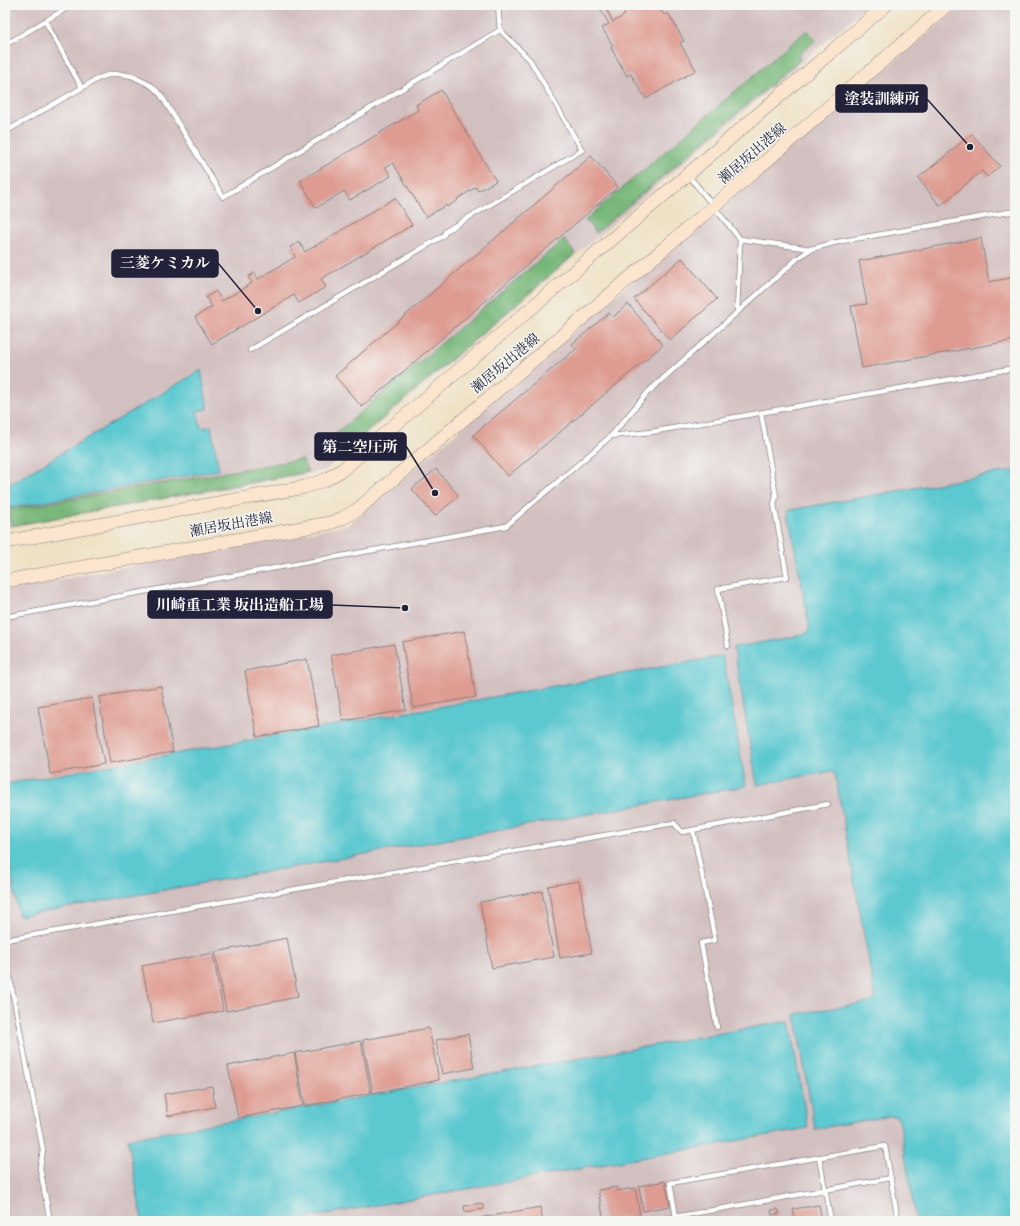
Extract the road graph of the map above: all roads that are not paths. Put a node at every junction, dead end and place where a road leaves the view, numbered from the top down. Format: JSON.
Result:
{"nodes":[{"id":1,"x":72,"y":5,"type":"edge"},
{"id":2,"x":498,"y":5,"type":"edge"},
{"id":3,"x":886,"y":5,"type":"edge"},
{"id":4,"x":947,"y":5,"type":"edge"},
{"id":5,"x":45,"y":21,"type":"junction"},
{"id":6,"x":500,"y":30,"type":"junction"},
{"id":7,"x":5,"y":45,"type":"edge"},
{"id":8,"x":82,"y":88,"type":"junction"},
{"id":9,"x":5,"y":132,"type":"edge"},
{"id":10,"x":688,"y":174,"type":"junction"},
{"id":11,"x":714,"y":206,"type":"junction"},
{"id":12,"x":1015,"y":211,"type":"edge"},
{"id":13,"x":740,"y":239,"type":"junction"},
{"id":14,"x":811,"y":249,"type":"junction"},
{"id":15,"x":737,"y":312,"type":"junction"},
{"id":16,"x":250,"y":350,"type":"dead end"},
{"id":17,"x":1015,"y":368,"type":"edge"},
{"id":18,"x":761,"y":413,"type":"junction"},
{"id":19,"x":610,"y":436,"type":"junction"},
{"id":20,"x":5,"y":542,"type":"edge"},
{"id":21,"x":5,"y":581,"type":"edge"},
{"id":22,"x":5,"y":617,"type":"edge"},
{"id":23,"x":728,"y":646,"type":"dead end"},
{"id":24,"x":828,"y":804,"type":"dead end"},
{"id":25,"x":693,"y":830,"type":"junction"},
{"id":26,"x":5,"y":940,"type":"edge"},
{"id":27,"x":5,"y":954,"type":"edge"},
{"id":28,"x":717,"y":1027,"type":"dead end"},
{"id":29,"x":819,"y":1157,"type":"junction"},
{"id":30,"x":891,"y":1178,"type":"junction"},
{"id":31,"x":825,"y":1189,"type":"junction"},
{"id":32,"x":676,"y":1217,"type":"junction"},
{"id":33,"x":669,"y":1220,"type":"edge"},
{"id":34,"x":50,"y":1221,"type":"edge"},
{"id":35,"x":661,"y":1221,"type":"edge"},
{"id":36,"x":831,"y":1221,"type":"edge"},
{"id":37,"x":898,"y":1221,"type":"edge"}],
"edges":[{"from":1,"to":5,"type":"lane"},
{"from":2,"to":6,"type":"lane"},
{"from":3,"to":10,"type":"main road","name":"瀬居坂出港線"},
{"from":4,"to":11,"type":"main road","name":"瀬居坂出港線"},
{"from":5,"to":7,"type":"lane"},
{"from":5,"to":8,"type":"lane"},
{"from":6,"to":8,"type":"lane"},
{"from":6,"to":16,"type":"lane"},
{"from":8,"to":9,"type":"lane"},
{"from":10,"to":11,"type":"lane"},
{"from":10,"to":20,"type":"main road","name":"瀬居坂出港線"},
{"from":11,"to":13,"type":"lane"},
{"from":11,"to":21,"type":"main road","name":"瀬居坂出港線"},
{"from":12,"to":14,"type":"lane"},
{"from":13,"to":14,"type":"lane"},
{"from":13,"to":15,"type":"lane"},
{"from":14,"to":15,"type":"lane"},
{"from":15,"to":19,"type":"lane"},
{"from":17,"to":18,"type":"lane"},
{"from":18,"to":19,"type":"lane"},
{"from":18,"to":23,"type":"lane"},
{"from":19,"to":22,"type":"lane"},
{"from":24,"to":25,"type":"lane"},
{"from":25,"to":26,"type":"lane"},
{"from":25,"to":28,"type":"lane"},
{"from":27,"to":34,"type":"lane"},
{"from":29,"to":30,"type":"lane"},
{"from":29,"to":31,"type":"lane"},
{"from":29,"to":32,"type":"lane"},
{"from":30,"to":31,"type":"lane"},
{"from":30,"to":37,"type":"lane"},
{"from":31,"to":32,"type":"lane"},
{"from":31,"to":36,"type":"lane"},
{"from":32,"to":33,"type":"lane"},
{"from":33,"to":35,"type":"lane"}]}
